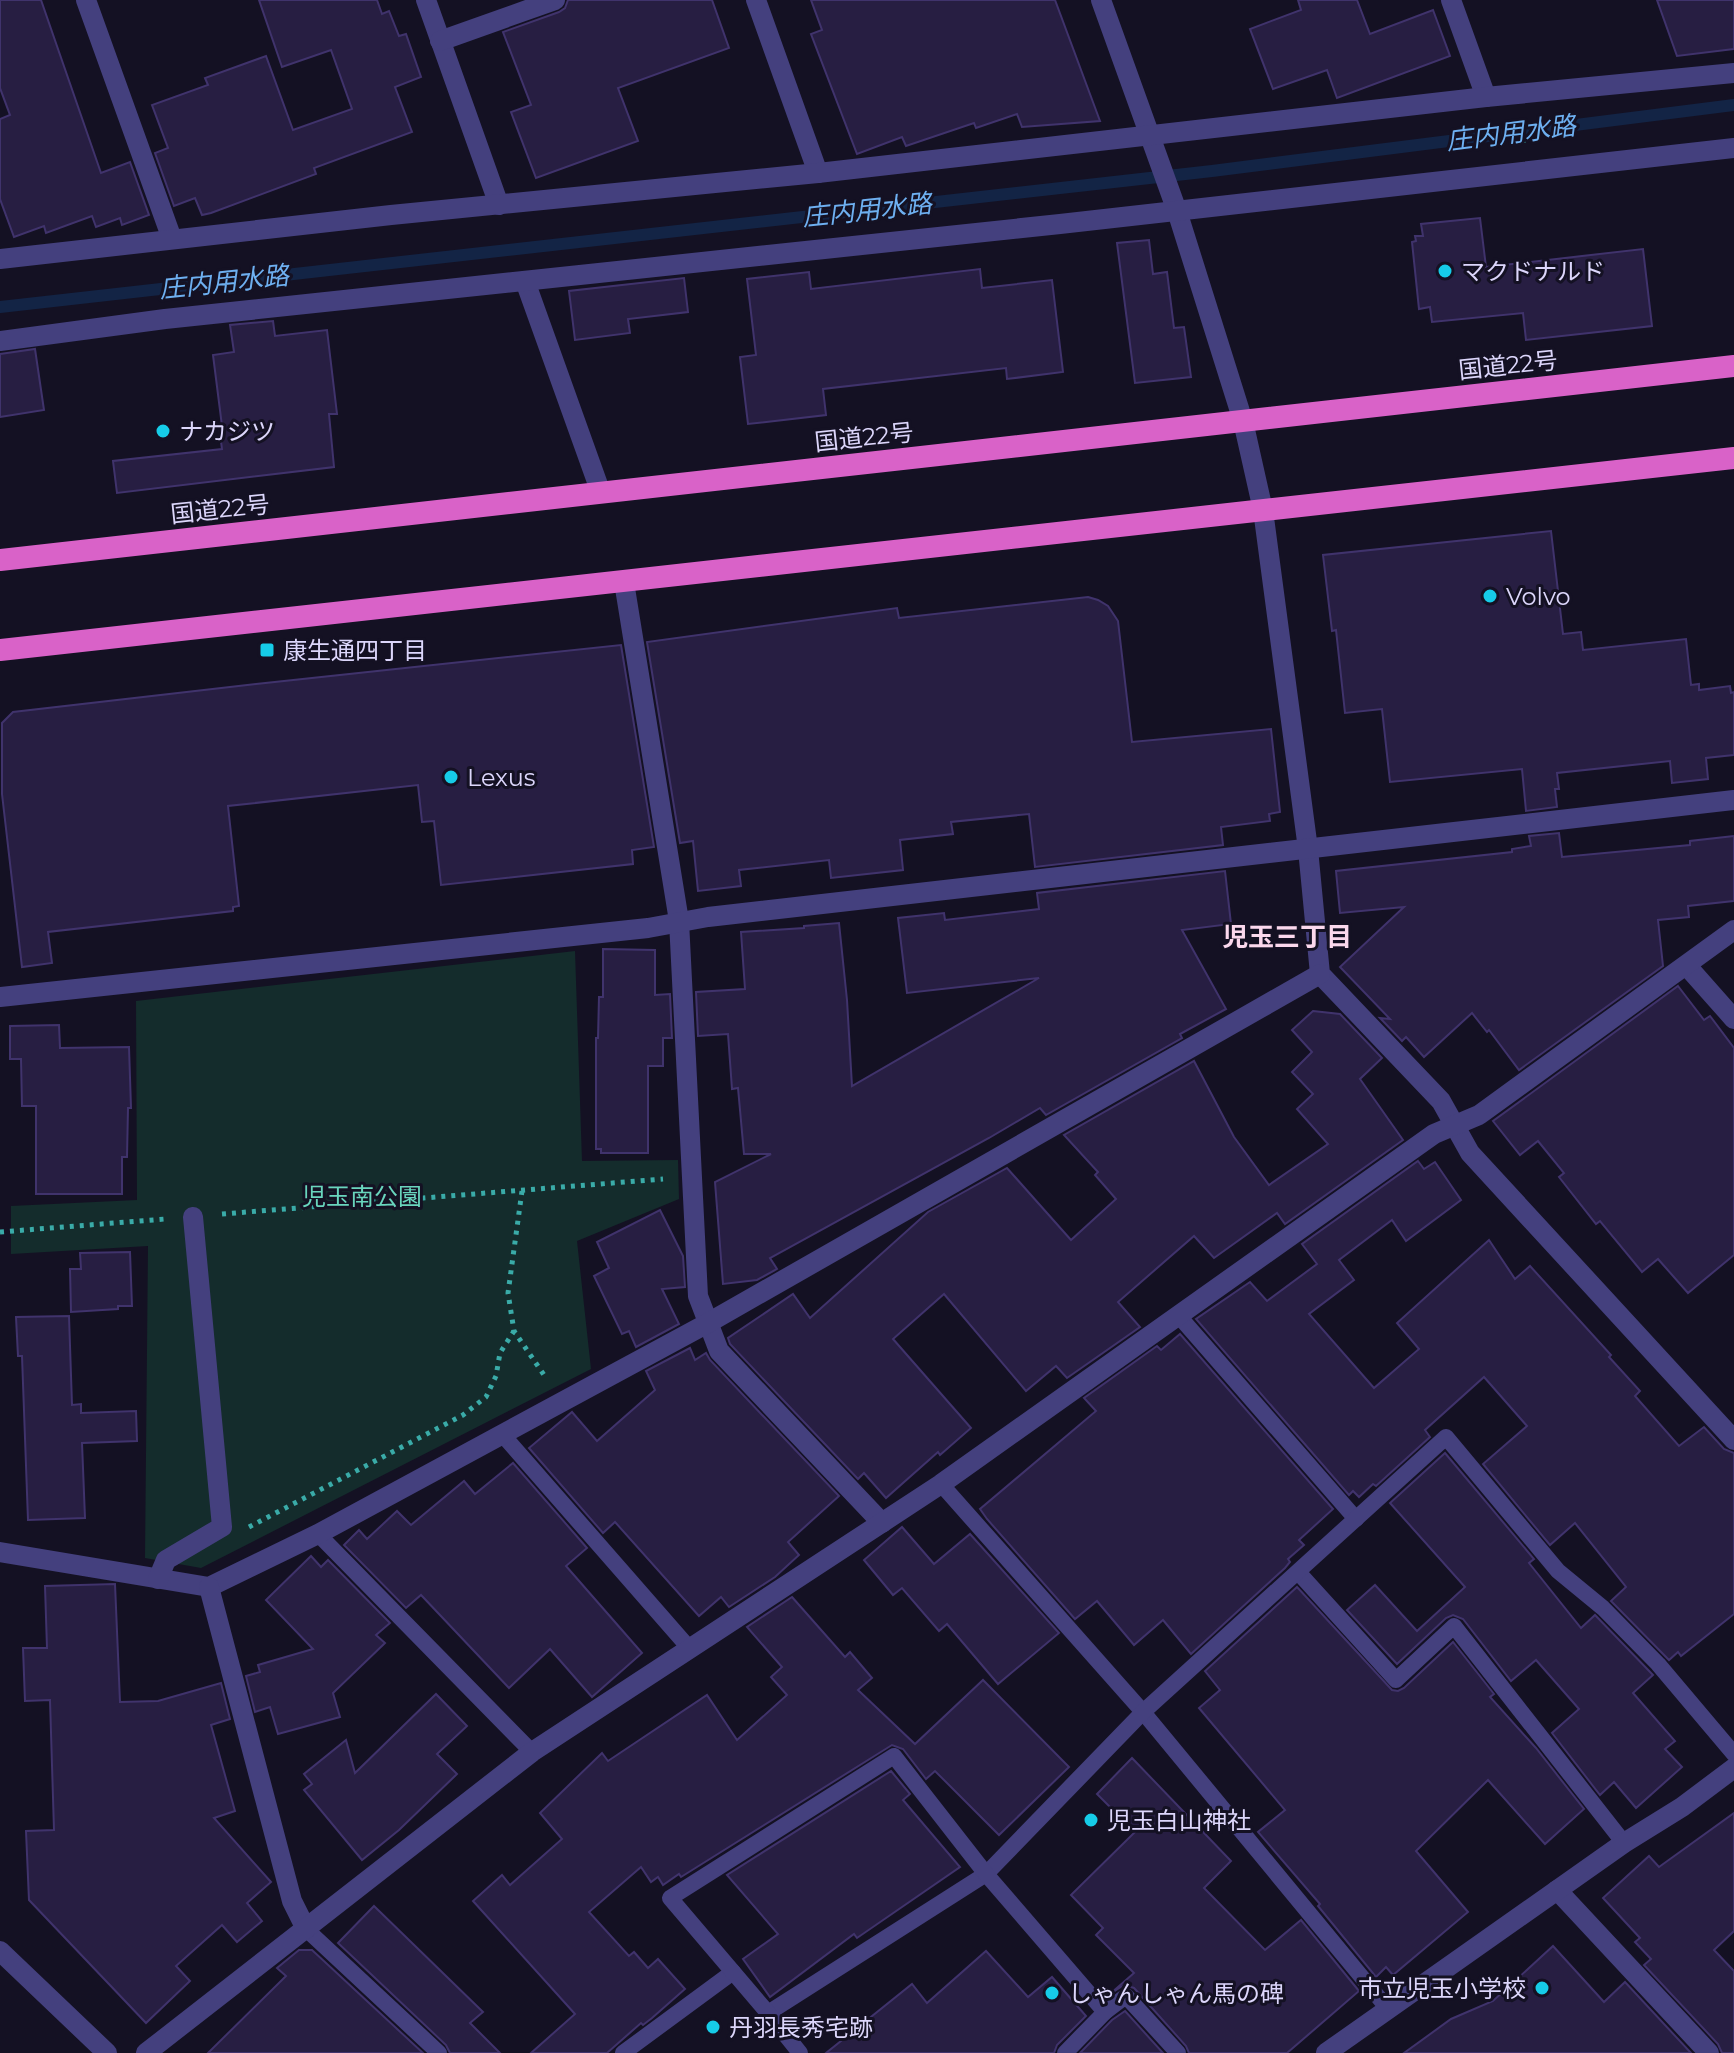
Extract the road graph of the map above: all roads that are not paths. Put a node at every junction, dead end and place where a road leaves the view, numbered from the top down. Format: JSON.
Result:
{"nodes":[{"id":1,"x":86,"y":0,"type":"edge"},
{"id":2,"x":426,"y":0,"type":"edge"},
{"id":3,"x":555,"y":0,"type":"edge"},
{"id":4,"x":756,"y":0,"type":"edge"},
{"id":5,"x":1101,"y":0,"type":"edge"},
{"id":6,"x":1451,"y":0,"type":"edge"},
{"id":7,"x":440,"y":41,"type":"junction"},
{"id":8,"x":1734,"y":73,"type":"edge"},
{"id":9,"x":1486,"y":97,"type":"junction"},
{"id":10,"x":1152,"y":142,"type":"junction"},
{"id":11,"x":1734,"y":148,"type":"edge"},
{"id":12,"x":818,"y":173,"type":"junction"},
{"id":13,"x":1174,"y":202,"type":"junction"},
{"id":14,"x":499,"y":205,"type":"junction"},
{"id":15,"x":172,"y":239,"type":"junction"},
{"id":16,"x":0,"y":259,"type":"edge"},
{"id":17,"x":525,"y":281,"type":"junction"},
{"id":18,"x":0,"y":341,"type":"edge"},
{"id":19,"x":1734,"y":366,"type":"edge"},
{"id":20,"x":1243,"y":421,"type":"junction"},
{"id":21,"x":1734,"y":458,"type":"edge"},
{"id":22,"x":601,"y":493,"type":"junction"},
{"id":23,"x":1263,"y":510,"type":"junction"},
{"id":24,"x":0,"y":560,"type":"edge"},
{"id":25,"x":624,"y":582,"type":"junction"},
{"id":26,"x":0,"y":650,"type":"edge"},
{"id":27,"x":1734,"y":800,"type":"edge"},
{"id":28,"x":1308,"y":849,"type":"junction"},
{"id":29,"x":679,"y":921,"type":"junction"},
{"id":30,"x":1734,"y":930,"type":"edge"},
{"id":31,"x":1687,"y":966,"type":"junction"},
{"id":32,"x":1320,"y":974,"type":"junction"},
{"id":33,"x":0,"y":997,"type":"edge"},
{"id":34,"x":1734,"y":1019,"type":"edge"},
{"id":35,"x":1453,"y":1125,"type":"junction"},
{"id":36,"x":193,"y":1217,"type":"road end"},
{"id":37,"x":1178,"y":1315,"type":"junction"},
{"id":38,"x":708,"y":1323,"type":"junction"},
{"id":39,"x":502,"y":1434,"type":"junction"},
{"id":40,"x":1734,"y":1440,"type":"edge"},
{"id":41,"x":941,"y":1484,"type":"junction"},
{"id":42,"x":1356,"y":1519,"type":"junction"},
{"id":43,"x":882,"y":1523,"type":"junction"},
{"id":44,"x":318,"y":1534,"type":"junction"},
{"id":45,"x":0,"y":1552,"type":"edge"},
{"id":46,"x":1298,"y":1572,"type":"junction"},
{"id":47,"x":158,"y":1579,"type":"junction"},
{"id":48,"x":209,"y":1587,"type":"junction"},
{"id":49,"x":690,"y":1649,"type":"junction"},
{"id":50,"x":1143,"y":1712,"type":"junction"},
{"id":51,"x":532,"y":1752,"type":"junction"},
{"id":52,"x":1734,"y":1754,"type":"edge"},
{"id":53,"x":1734,"y":1768,"type":"edge"},
{"id":54,"x":1624,"y":1843,"type":"junction"},
{"id":55,"x":986,"y":1874,"type":"junction"},
{"id":56,"x":1557,"y":1890,"type":"junction"},
{"id":57,"x":306,"y":1929,"type":"junction"},
{"id":58,"x":0,"y":1951,"type":"edge"},
{"id":59,"x":733,"y":1972,"type":"junction"},
{"id":60,"x":1389,"y":2010,"type":"junction"},
{"id":61,"x":1105,"y":2012,"type":"junction"},
{"id":62,"x":768,"y":2013,"type":"junction"},
{"id":63,"x":107,"y":2053,"type":"edge"},
{"id":64,"x":146,"y":2053,"type":"edge"},
{"id":65,"x":439,"y":2053,"type":"edge"},
{"id":66,"x":623,"y":2053,"type":"edge"},
{"id":67,"x":800,"y":2053,"type":"edge"},
{"id":68,"x":1065,"y":2053,"type":"edge"},
{"id":69,"x":1178,"y":2053,"type":"edge"},
{"id":70,"x":1326,"y":2053,"type":"edge"},
{"id":71,"x":1709,"y":2053,"type":"edge"}],
"edges":[{"from":1,"to":15,"type":"street"},
{"from":2,"to":7,"type":"street"},
{"from":3,"to":7,"type":"street"},
{"from":4,"to":12,"type":"street"},
{"from":5,"to":10,"type":"street"},
{"from":6,"to":9,"type":"street"},
{"from":7,"to":14,"type":"street"},
{"from":8,"to":9,"type":"street"},
{"from":9,"to":10,"type":"street"},
{"from":10,"to":12,"type":"street"},
{"from":10,"to":13,"type":"street"},
{"from":11,"to":13,"type":"street"},
{"from":12,"to":14,"type":"street"},
{"from":13,"to":17,"type":"street"},
{"from":13,"to":20,"type":"street"},
{"from":14,"to":15,"type":"street"},
{"from":15,"to":16,"type":"street"},
{"from":17,"to":18,"type":"street"},
{"from":17,"to":22,"type":"street"},
{"from":19,"to":20,"type":"highway","name":"国道22号"},
{"from":20,"to":22,"type":"highway","name":"国道22号"},
{"from":20,"to":23,"type":"street"},
{"from":21,"to":23,"type":"highway"},
{"from":22,"to":24,"type":"highway","name":"国道22号"},
{"from":23,"to":25,"type":"highway"},
{"from":23,"to":28,"type":"street"},
{"from":25,"to":26,"type":"highway"},
{"from":25,"to":29,"type":"street"},
{"from":27,"to":28,"type":"street"},
{"from":28,"to":29,"type":"street"},
{"from":28,"to":32,"type":"street"},
{"from":29,"to":33,"type":"street"},
{"from":29,"to":38,"type":"street"},
{"from":30,"to":31,"type":"street"},
{"from":31,"to":34,"type":"street"},
{"from":31,"to":35,"type":"street"},
{"from":32,"to":35,"type":"street"},
{"from":32,"to":38,"type":"street"},
{"from":35,"to":37,"type":"street"},
{"from":35,"to":40,"type":"street"},
{"from":36,"to":47,"type":"street"},
{"from":37,"to":41,"type":"street"},
{"from":37,"to":42,"type":"lane"},
{"from":38,"to":39,"type":"street"},
{"from":38,"to":43,"type":"street"},
{"from":39,"to":44,"type":"street"},
{"from":39,"to":49,"type":"lane"},
{"from":41,"to":43,"type":"street"},
{"from":41,"to":50,"type":"lane"},
{"from":42,"to":46,"type":"lane"},
{"from":42,"to":52,"type":"lane"},
{"from":43,"to":49,"type":"street"},
{"from":44,"to":48,"type":"street"},
{"from":44,"to":51,"type":"lane"},
{"from":45,"to":47,"type":"street"},
{"from":46,"to":50,"type":"lane"},
{"from":46,"to":54,"type":"lane"},
{"from":47,"to":48,"type":"street"},
{"from":48,"to":57,"type":"street"},
{"from":49,"to":51,"type":"street"},
{"from":50,"to":55,"type":"lane"},
{"from":50,"to":60,"type":"lane"},
{"from":51,"to":57,"type":"street"},
{"from":53,"to":54,"type":"street"},
{"from":54,"to":56,"type":"street"},
{"from":55,"to":59,"type":"lane"},
{"from":55,"to":61,"type":"lane"},
{"from":55,"to":62,"type":"lane"},
{"from":56,"to":60,"type":"street"},
{"from":56,"to":71,"type":"street"},
{"from":57,"to":64,"type":"street"},
{"from":57,"to":65,"type":"lane"},
{"from":58,"to":63,"type":"street"},
{"from":59,"to":62,"type":"lane"},
{"from":59,"to":66,"type":"lane"},
{"from":60,"to":70,"type":"street"},
{"from":61,"to":68,"type":"lane"},
{"from":61,"to":69,"type":"lane"},
{"from":62,"to":67,"type":"lane"}]}
